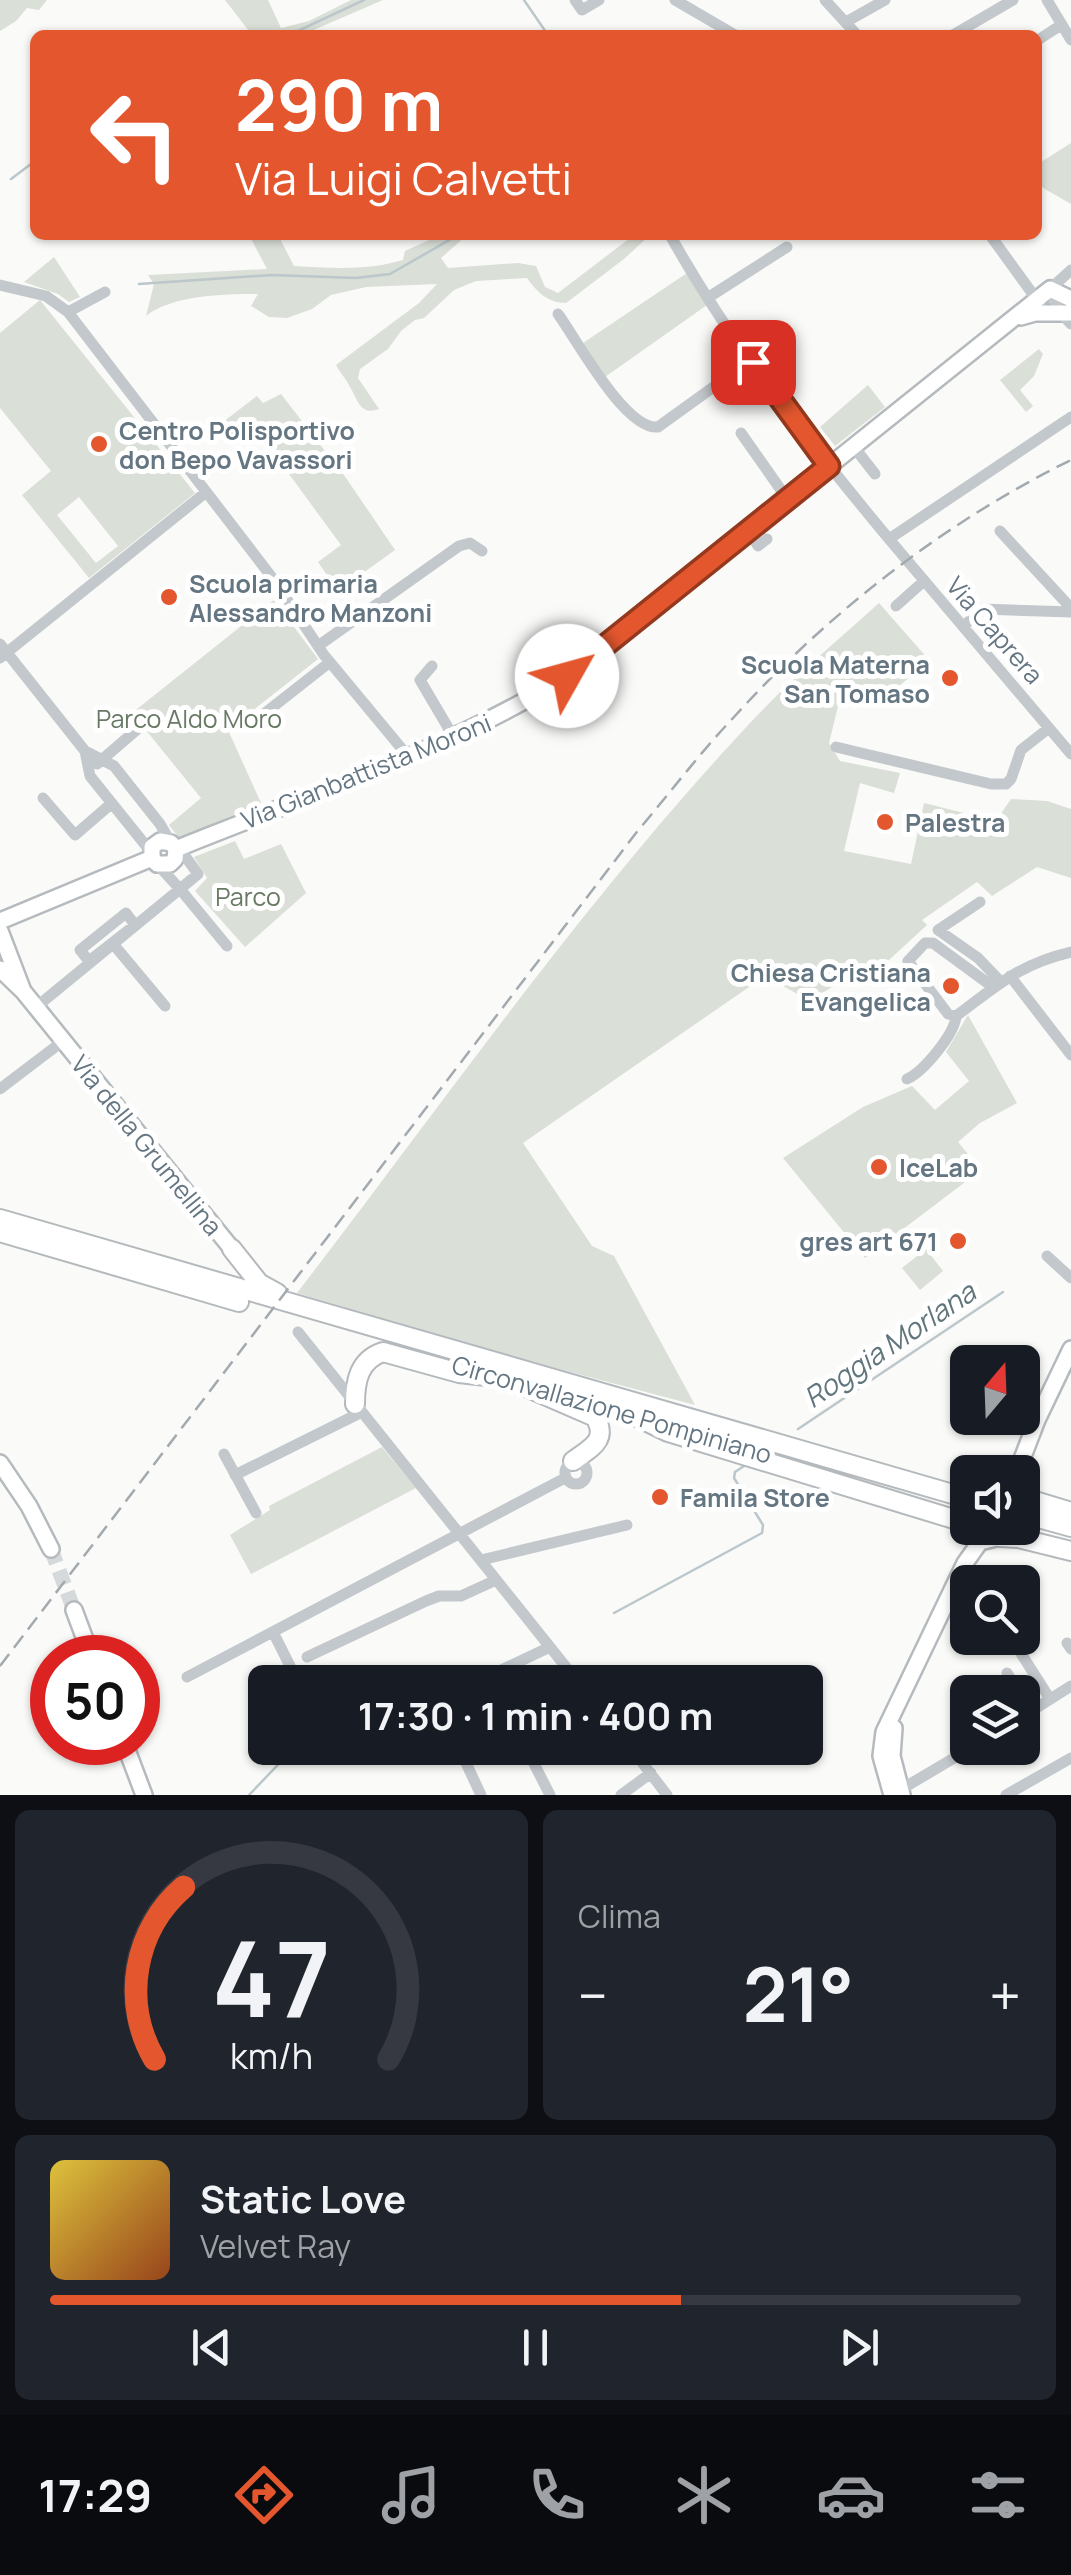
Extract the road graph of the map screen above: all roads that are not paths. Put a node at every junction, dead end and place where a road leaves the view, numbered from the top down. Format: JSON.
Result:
{"nodes":[{"id":1,"x":575,"y":0,"type":"edge"},
{"id":2,"x":598,"y":0,"type":"edge"},
{"id":3,"x":675,"y":0,"type":"edge"},
{"id":4,"x":825,"y":0,"type":"edge"},
{"id":5,"x":885,"y":0,"type":"edge"},
{"id":6,"x":1013,"y":0,"type":"edge"},
{"id":7,"x":1046,"y":0,"type":"edge"},
{"id":8,"x":846,"y":22,"type":"junction"},
{"id":9,"x":1061,"y":24,"type":"junction"},
{"id":10,"x":726,"y":30,"type":"edge"},
{"id":11,"x":853,"y":30,"type":"edge"},
{"id":12,"x":962,"y":30,"type":"edge"},
{"id":13,"x":1042,"y":37,"type":"edge"},
{"id":14,"x":1071,"y":40,"type":"edge"},
{"id":15,"x":673,"y":240,"type":"edge"},
{"id":16,"x":995,"y":240,"type":"edge"},
{"id":17,"x":787,"y":246,"type":"dead end"},
{"id":18,"x":1069,"y":272,"type":"edge"},
{"id":19,"x":0,"y":285,"type":"edge"},
{"id":20,"x":105,"y":292,"type":"dead end"},
{"id":21,"x":710,"y":298,"type":"junction"},
{"id":22,"x":1058,"y":303,"type":"edge"},
{"id":23,"x":68,"y":312,"type":"junction"},
{"id":24,"x":558,"y":314,"type":"dead end"},
{"id":25,"x":1071,"y":324,"type":"edge"},
{"id":26,"x":753,"y":362,"type":"junction"},
{"id":27,"x":1071,"y":417,"type":"edge"},
{"id":28,"x":741,"y":433,"type":"dead end"},
{"id":29,"x":854,"y":447,"type":"junction"},
{"id":30,"x":829,"y":466,"type":"junction"},
{"id":31,"x":875,"y":474,"type":"dead end"},
{"id":32,"x":205,"y":493,"type":"junction"},
{"id":33,"x":788,"y":500,"type":"junction"},
{"id":34,"x":1000,"y":531,"type":"dead end"},
{"id":35,"x":889,"y":538,"type":"junction"},
{"id":36,"x":482,"y":551,"type":"dead end"},
{"id":37,"x":924,"y":580,"type":"junction"},
{"id":38,"x":896,"y":606,"type":"dead end"},
{"id":39,"x":1070,"y":610,"type":"edge"},
{"id":40,"x":965,"y":625,"type":"junction"},
{"id":41,"x":318,"y":646,"type":"junction"},
{"id":42,"x":2,"y":651,"type":"edge"},
{"id":43,"x":330,"y":662,"type":"junction"},
{"id":44,"x":432,"y":666,"type":"dead end"},
{"id":45,"x":255,"y":722,"type":"dead end"},
{"id":46,"x":142,"y":726,"type":"dead end"},
{"id":47,"x":1049,"y":728,"type":"junction"},
{"id":48,"x":451,"y":733,"type":"junction"},
{"id":49,"x":836,"y":747,"type":"dead end"},
{"id":50,"x":85,"y":751,"type":"junction"},
{"id":51,"x":1071,"y":754,"type":"edge"},
{"id":52,"x":407,"y":755,"type":"junction"},
{"id":53,"x":103,"y":759,"type":"junction"},
{"id":54,"x":90,"y":776,"type":"junction"},
{"id":55,"x":43,"y":798,"type":"dead end"},
{"id":56,"x":139,"y":800,"type":"junction"},
{"id":57,"x":116,"y":809,"type":"junction"},
{"id":58,"x":174,"y":848,"type":"junction"},
{"id":59,"x":153,"y":858,"type":"junction"},
{"id":60,"x":180,"y":889,"type":"junction"},
{"id":61,"x":980,"y":902,"type":"dead end"},
{"id":62,"x":126,"y":913,"type":"joint"},
{"id":63,"x":0,"y":922,"type":"edge"},
{"id":64,"x":0,"y":931,"type":"edge"},
{"id":65,"x":114,"y":944,"type":"junction"},
{"id":66,"x":228,"y":946,"type":"dead end"},
{"id":67,"x":1071,"y":952,"type":"edge"},
{"id":68,"x":0,"y":970,"type":"edge"},
{"id":69,"x":1002,"y":982,"type":"junction"},
{"id":70,"x":23,"y":991,"type":"junction"},
{"id":71,"x":165,"y":1006,"type":"dead end"},
{"id":72,"x":36,"y":1008,"type":"junction"},
{"id":73,"x":956,"y":1016,"type":"junction"},
{"id":74,"x":63,"y":1041,"type":"junction"},
{"id":75,"x":1071,"y":1055,"type":"edge"},
{"id":76,"x":907,"y":1080,"type":"dead end"},
{"id":77,"x":0,"y":1089,"type":"edge"},
{"id":78,"x":0,"y":1219,"type":"edge"},
{"id":79,"x":0,"y":1232,"type":"edge"},
{"id":80,"x":232,"y":1249,"type":"junction"},
{"id":81,"x":1047,"y":1256,"type":"dead end"},
{"id":82,"x":158,"y":1265,"type":"junction"},
{"id":83,"x":1071,"y":1278,"type":"edge"},
{"id":84,"x":274,"y":1306,"type":"junction"},
{"id":85,"x":298,"y":1332,"type":"dead end"},
{"id":86,"x":392,"y":1334,"type":"junction"},
{"id":87,"x":1069,"y":1361,"type":"edge"},
{"id":88,"x":505,"y":1378,"type":"junction"},
{"id":89,"x":347,"y":1381,"type":"junction"},
{"id":90,"x":358,"y":1408,"type":"junction"},
{"id":91,"x":224,"y":1454,"type":"dead end"},
{"id":92,"x":1021,"y":1455,"type":"edge"},
{"id":93,"x":0,"y":1463,"type":"edge"},
{"id":94,"x":569,"y":1470,"type":"joint"},
{"id":95,"x":235,"y":1475,"type":"junction"},
{"id":96,"x":950,"y":1485,"type":"edge"},
{"id":97,"x":1040,"y":1503,"type":"edge"},
{"id":98,"x":950,"y":1505,"type":"edge"},
{"id":99,"x":1071,"y":1512,"type":"edge"},
{"id":100,"x":256,"y":1513,"type":"dead end"},
{"id":101,"x":626,"y":1524,"type":"dead end"},
{"id":102,"x":1071,"y":1527,"type":"edge"},
{"id":103,"x":1040,"y":1529,"type":"tunnel mouth"},
{"id":104,"x":460,"y":1535,"type":"junction"},
{"id":105,"x":1040,"y":1535,"type":"tunnel mouth"},
{"id":106,"x":1071,"y":1540,"type":"edge"},
{"id":107,"x":1040,"y":1543,"type":"tunnel mouth"},
{"id":108,"x":965,"y":1545,"type":"edge"},
{"id":109,"x":978,"y":1545,"type":"edge"},
{"id":110,"x":51,"y":1549,"type":"tunnel mouth"},
{"id":111,"x":1071,"y":1551,"type":"edge"},
{"id":112,"x":480,"y":1560,"type":"junction"},
{"id":113,"x":965,"y":1563,"type":"junction"},
{"id":114,"x":496,"y":1580,"type":"junction"},
{"id":115,"x":74,"y":1610,"type":"tunnel mouth"},
{"id":116,"x":273,"y":1632,"type":"junction"},
{"id":117,"x":83,"y":1635,"type":"edge"},
{"id":118,"x":550,"y":1647,"type":"junction"},
{"id":119,"x":1023,"y":1655,"type":"edge"},
{"id":120,"x":307,"y":1657,"type":"dead end"},
{"id":121,"x":290,"y":1665,"type":"edge"},
{"id":122,"x":512,"y":1665,"type":"edge"},
{"id":123,"x":564,"y":1665,"type":"edge"},
{"id":124,"x":187,"y":1677,"type":"dead end"},
{"id":125,"x":1071,"y":1686,"type":"edge"},
{"id":126,"x":1050,"y":1700,"type":"junction"},
{"id":127,"x":1040,"y":1706,"type":"edge"},
{"id":128,"x":1071,"y":1758,"type":"edge"},
{"id":129,"x":950,"y":1761,"type":"edge"},
{"id":130,"x":133,"y":1765,"type":"edge"},
{"id":131,"x":467,"y":1765,"type":"edge"},
{"id":132,"x":535,"y":1765,"type":"edge"},
{"id":133,"x":644,"y":1765,"type":"edge"},
{"id":134,"x":650,"y":1772,"type":"junction"},
{"id":135,"x":898,"y":1793,"type":"edge"},
{"id":136,"x":144,"y":1795,"type":"edge"},
{"id":137,"x":481,"y":1795,"type":"edge"},
{"id":138,"x":550,"y":1795,"type":"edge"},
{"id":139,"x":621,"y":1795,"type":"edge"},
{"id":140,"x":666,"y":1795,"type":"edge"},
{"id":141,"x":1006,"y":1795,"type":"edge"}],
"edges":[{"from":1,"to":2,"type":"street"},
{"from":3,"to":10,"type":"street"},
{"from":4,"to":8,"type":"street"},
{"from":5,"to":8,"type":"street"},
{"from":6,"to":12,"type":"street"},
{"from":7,"to":9,"type":"street"},
{"from":8,"to":11,"type":"street"},
{"from":9,"to":13,"type":"street"},
{"from":9,"to":14,"type":"street"},
{"from":15,"to":21,"type":"street","name":"Via Caprera"},
{"from":16,"to":22,"type":"street"},
{"from":17,"to":21,"type":"street"},
{"from":18,"to":22,"type":"street"},
{"from":18,"to":22,"type":"street"},
{"from":19,"to":23,"type":"street"},
{"from":20,"to":23,"type":"street"},
{"from":21,"to":26,"type":"street","name":"Via Caprera"},
{"from":22,"to":25,"type":"street"},
{"from":22,"to":29,"type":"main road","name":"Via Gianbattista Moroni"},
{"from":23,"to":32,"type":"street"},
{"from":24,"to":26,"type":"street"},
{"from":26,"to":30,"type":"street","name":"Via Caprera"},
{"from":27,"to":35,"type":"street"},
{"from":28,"to":33,"type":"street"},
{"from":29,"to":30,"type":"main road","name":"Via Gianbattista Moroni"},
{"from":29,"to":31,"type":"street"},
{"from":30,"to":33,"type":"main road","name":"Via Gianbattista Moroni"},
{"from":30,"to":35,"type":"street","name":"Via Caprera"},
{"from":32,"to":41,"type":"street"},
{"from":32,"to":42,"type":"street"},
{"from":33,"to":48,"type":"main road","name":"Via Gianbattista Moroni"},
{"from":34,"to":39,"type":"street"},
{"from":35,"to":37,"type":"street","name":"Via Caprera"},
{"from":36,"to":41,"type":"street"},
{"from":37,"to":38,"type":"street","name":"Via Caprera"},
{"from":37,"to":40,"type":"street","name":"Via Caprera"},
{"from":39,"to":40,"type":"street"},
{"from":40,"to":47,"type":"street","name":"Via Caprera"},
{"from":41,"to":43,"type":"street"},
{"from":42,"to":50,"type":"street"},
{"from":43,"to":45,"type":"street"},
{"from":43,"to":52,"type":"street"},
{"from":44,"to":48,"type":"street","name":"Via Gianbattista Moroni"},
{"from":46,"to":53,"type":"street"},
{"from":47,"to":49,"type":"street"},
{"from":47,"to":51,"type":"street","name":"Via Caprera"},
{"from":48,"to":52,"type":"main road","name":"Via Gianbattista Moroni"},
{"from":50,"to":53,"type":"street"},
{"from":50,"to":54,"type":"street"},
{"from":52,"to":58,"type":"main road","name":"Via Gianbattista Moroni"},
{"from":53,"to":54,"type":"street"},
{"from":53,"to":56,"type":"street"},
{"from":54,"to":57,"type":"street"},
{"from":55,"to":57,"type":"street"},
{"from":56,"to":57,"type":"street"},
{"from":56,"to":58,"type":"street"},
{"from":57,"to":59,"type":"street"},
{"from":58,"to":59,"type":"main road","name":"Via Gianbattista Moroni"},
{"from":58,"to":60,"type":"street"},
{"from":59,"to":60,"type":"street"},
{"from":59,"to":63,"type":"main road","name":"Via Gianbattista Moroni"},
{"from":60,"to":65,"type":"street"},
{"from":60,"to":66,"type":"street"},
{"from":61,"to":69,"type":"street"},
{"from":62,"to":62,"type":"street"},
{"from":64,"to":70,"type":"main road","name":"Via della Grumellina"},
{"from":65,"to":71,"type":"street"},
{"from":65,"to":72,"type":"street"},
{"from":67,"to":69,"type":"street"},
{"from":68,"to":70,"type":"main road","name":"Via della Grumellina"},
{"from":69,"to":73,"type":"street"},
{"from":69,"to":73,"type":"street"},
{"from":69,"to":75,"type":"street"},
{"from":70,"to":72,"type":"main road","name":"Via della Grumellina"},
{"from":72,"to":74,"type":"main road","name":"Via della Grumellina"},
{"from":73,"to":76,"type":"street"},
{"from":74,"to":77,"type":"street","name":"Via della Grumellina"},
{"from":74,"to":80,"type":"main road","name":"Via della Grumellina"},
{"from":78,"to":82,"type":"highway"},
{"from":79,"to":84,"type":"highway"},
{"from":80,"to":82,"type":"highway"},
{"from":80,"to":86,"type":"highway"},
{"from":81,"to":83,"type":"street"},
{"from":82,"to":84,"type":"highway"},
{"from":84,"to":86,"type":"highway","name":"Circonvallazione Pompiniano"},
{"from":84,"to":88,"type":"highway","name":"Circonvallazione Pompiniano"},
{"from":85,"to":89,"type":"street"},
{"from":86,"to":96,"type":"highway","name":"Circonvallazione Pompiniano"},
{"from":87,"to":92,"type":"main road"},
{"from":88,"to":89,"type":"highway"},
{"from":88,"to":94,"type":"highway"},
{"from":88,"to":98,"type":"highway","name":"Circonvallazione Pompiniano"},
{"from":89,"to":90,"type":"highway"},
{"from":90,"to":95,"type":"street"},
{"from":90,"to":104,"type":"street"},
{"from":91,"to":95,"type":"street"},
{"from":93,"to":110,"type":"main road"},
{"from":94,"to":104,"type":"street"},
{"from":95,"to":100,"type":"street"},
{"from":97,"to":99,"type":"highway"},
{"from":101,"to":112,"type":"street"},
{"from":102,"to":103,"type":"highway"},
{"from":104,"to":112,"type":"street"},
{"from":104,"to":116,"type":"street"},
{"from":105,"to":106,"type":"highway"},
{"from":107,"to":111,"type":"highway"},
{"from":108,"to":113,"type":"main road"},
{"from":109,"to":113,"type":"main road"},
{"from":112,"to":114,"type":"street"},
{"from":113,"to":135,"type":"main road"},
{"from":114,"to":118,"type":"street"},
{"from":114,"to":120,"type":"street"},
{"from":115,"to":117,"type":"main road"},
{"from":116,"to":121,"type":"street"},
{"from":116,"to":124,"type":"street"},
{"from":118,"to":122,"type":"street"},
{"from":118,"to":123,"type":"street"},
{"from":119,"to":126,"type":"street"},
{"from":125,"to":126,"type":"street"},
{"from":126,"to":127,"type":"street"},
{"from":128,"to":141,"type":"street"},
{"from":129,"to":135,"type":"street"},
{"from":130,"to":136,"type":"main road"},
{"from":131,"to":137,"type":"street"},
{"from":132,"to":138,"type":"street"},
{"from":133,"to":134,"type":"street"},
{"from":134,"to":139,"type":"street"},
{"from":134,"to":140,"type":"street"}]}
